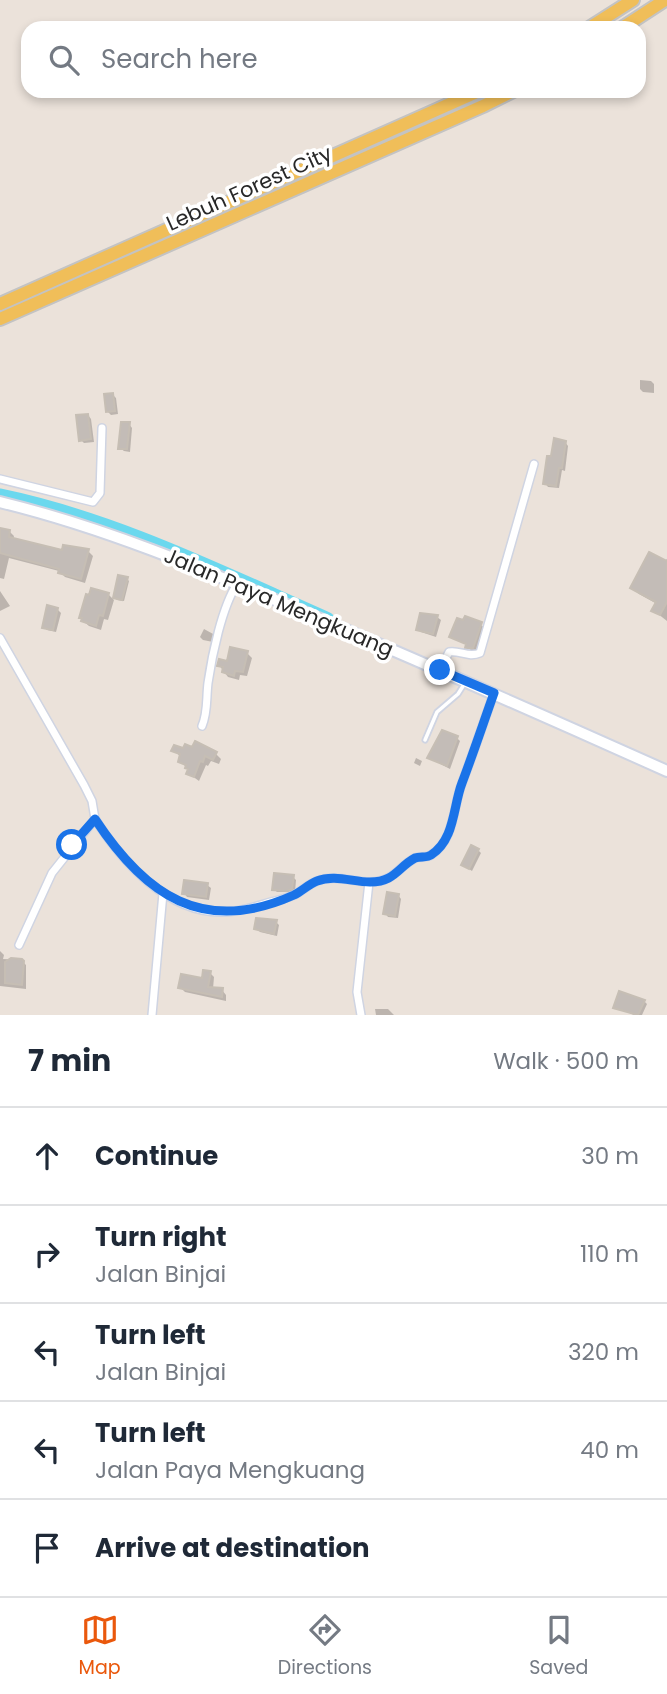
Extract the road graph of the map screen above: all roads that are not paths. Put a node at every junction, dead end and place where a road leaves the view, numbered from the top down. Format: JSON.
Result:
{"nodes":[{"id":1,"x":633,"y":0,"type":"edge"},
{"id":2,"x":665,"y":0,"type":"edge"},
{"id":3,"x":600,"y":21,"type":"edge"},
{"id":4,"x":633,"y":21,"type":"edge"},
{"id":5,"x":463,"y":98,"type":"edge"},
{"id":6,"x":499,"y":98,"type":"edge"},
{"id":7,"x":0,"y":304,"type":"edge"},
{"id":8,"x":0,"y":319,"type":"edge"},
{"id":9,"x":102,"y":428,"type":"dead end"},
{"id":10,"x":534,"y":464,"type":"dead end"},
{"id":11,"x":0,"y":479,"type":"edge"},
{"id":12,"x":0,"y":502,"type":"edge"},
{"id":13,"x":237,"y":584,"type":"junction"},
{"id":14,"x":0,"y":638,"type":"edge"},
{"id":15,"x":440,"y":670,"type":"junction"},
{"id":16,"x":466,"y":682,"type":"junction"},
{"id":17,"x":494,"y":693,"type":"junction"},
{"id":18,"x":202,"y":726,"type":"dead end"},
{"id":19,"x":425,"y":740,"type":"dead end"},
{"id":20,"x":667,"y":771,"type":"edge"},
{"id":21,"x":95,"y":819,"type":"junction"},
{"id":22,"x":369,"y":882,"type":"junction"},
{"id":23,"x":163,"y":893,"type":"junction"},
{"id":24,"x":19,"y":945,"type":"dead end"},
{"id":25,"x":152,"y":1015,"type":"edge"},
{"id":26,"x":361,"y":1015,"type":"edge"}],
"edges":[{"from":1,"to":3,"type":"main road"},
{"from":2,"to":4,"type":"main road"},
{"from":5,"to":7,"type":"main road","name":"Lebuh Forest City"},
{"from":6,"to":8,"type":"main road","name":"Lebuh Forest City"},
{"from":9,"to":11,"type":"street"},
{"from":10,"to":15,"type":"street"},
{"from":12,"to":13,"type":"street","name":"Jalan Paya Mengkuang"},
{"from":13,"to":15,"type":"street","name":"Jalan Paya Mengkuang"},
{"from":13,"to":18,"type":"street"},
{"from":14,"to":21,"type":"street"},
{"from":15,"to":16,"type":"street","name":"Jalan Paya Mengkuang"},
{"from":16,"to":17,"type":"street","name":"Jalan Paya Mengkuang"},
{"from":16,"to":19,"type":"lane"},
{"from":17,"to":20,"type":"street","name":"Jalan Paya Mengkuang"},
{"from":17,"to":22,"type":"street"},
{"from":21,"to":23,"type":"street"},
{"from":21,"to":24,"type":"street"},
{"from":22,"to":23,"type":"street"},
{"from":22,"to":26,"type":"street"},
{"from":23,"to":25,"type":"street"}]}
